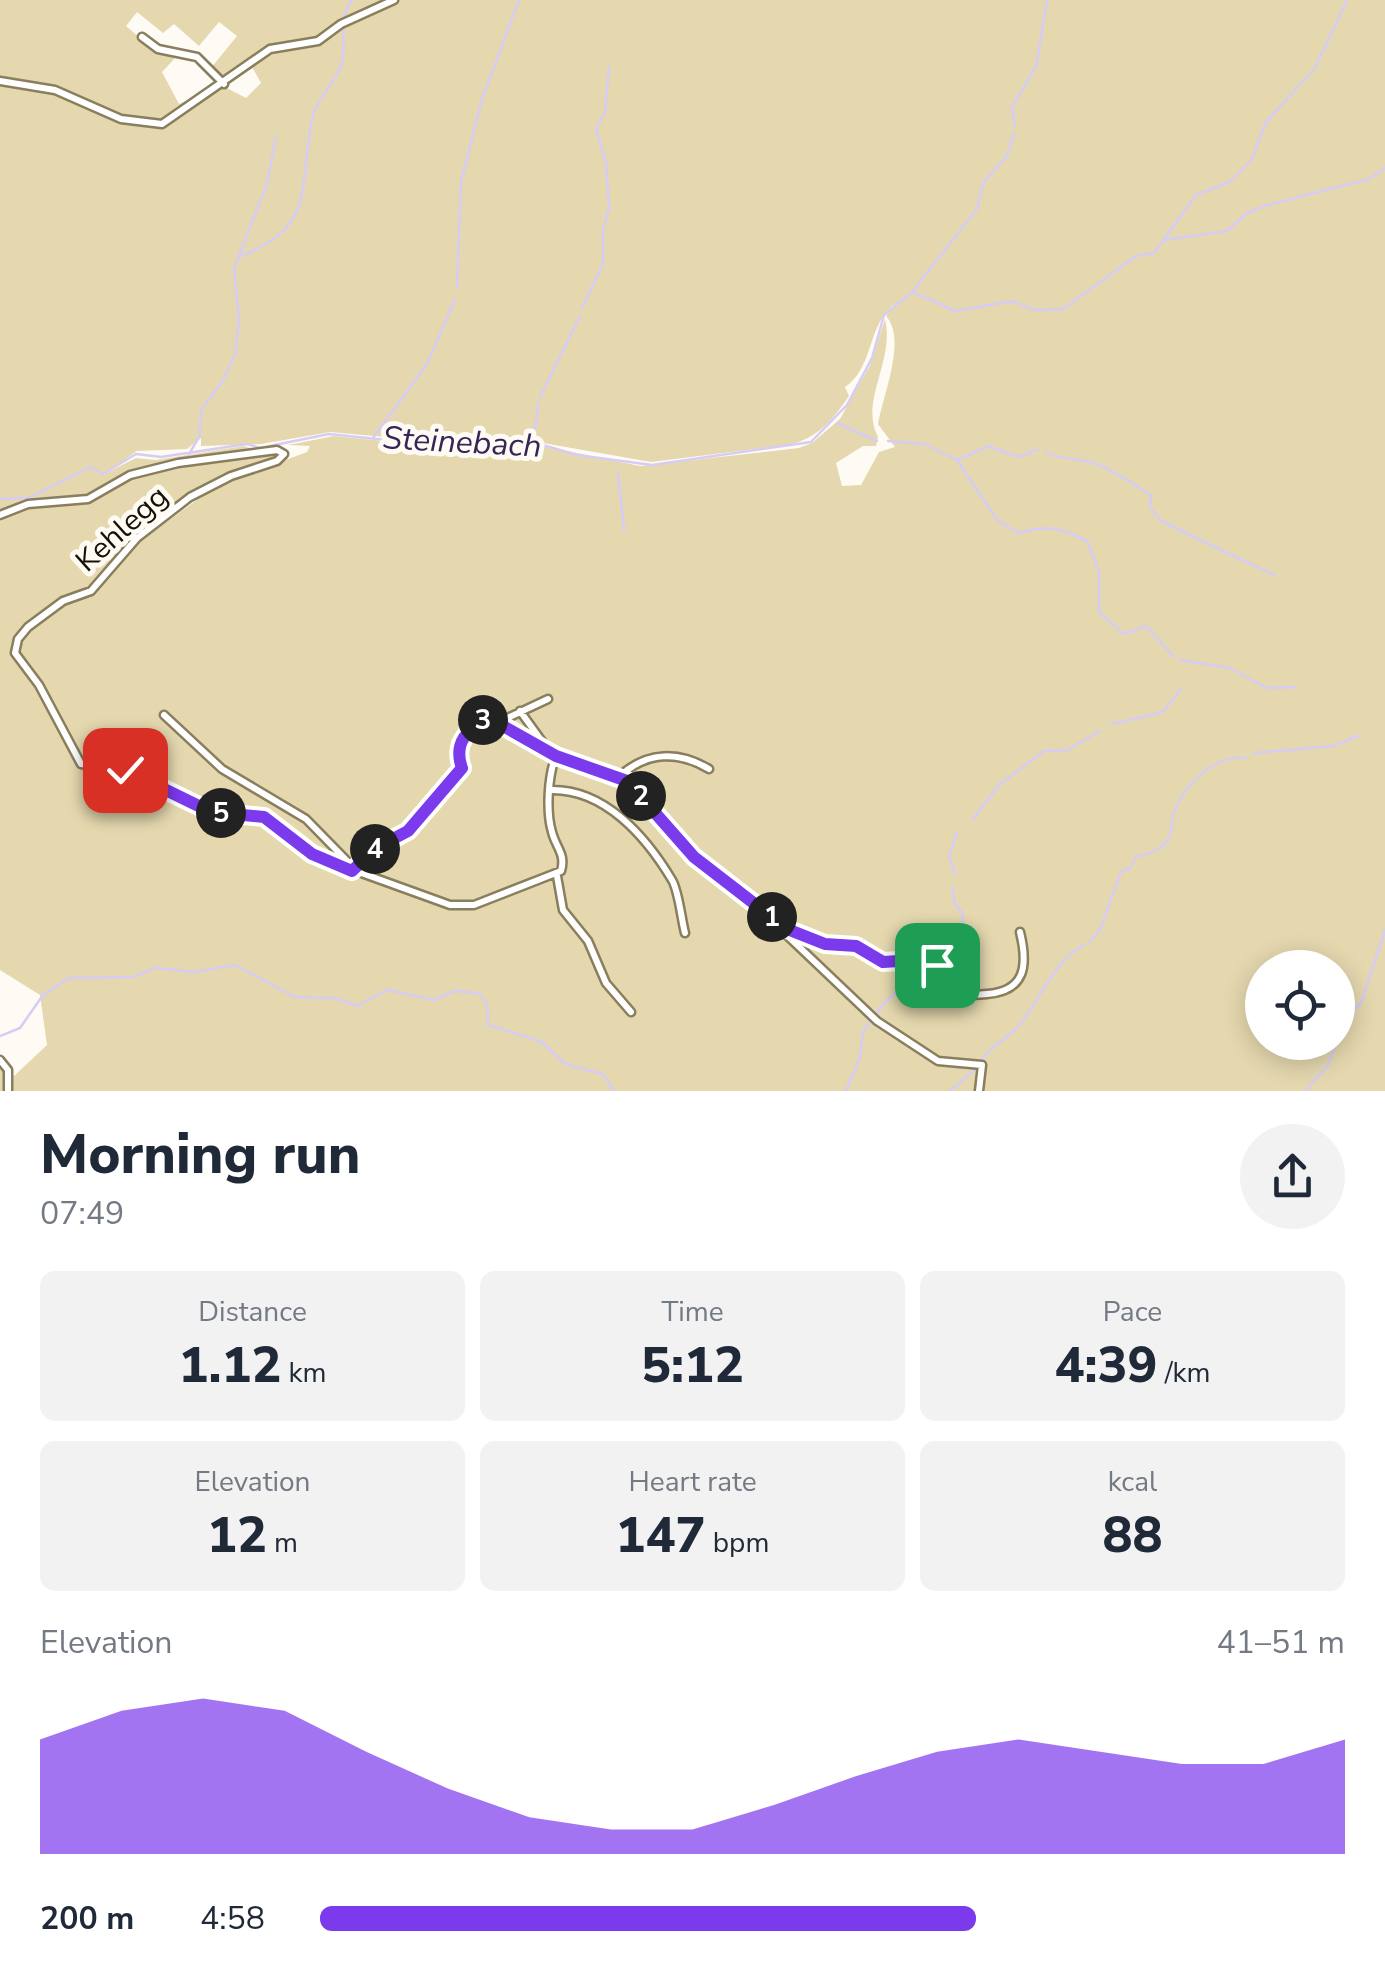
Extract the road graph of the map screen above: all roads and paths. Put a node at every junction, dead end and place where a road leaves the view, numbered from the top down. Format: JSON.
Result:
{"nodes":[{"id":1,"x":394,"y":0,"type":"edge"},
{"id":2,"x":142,"y":37,"type":"dead end"},
{"id":3,"x":4,"y":83,"type":"edge"},
{"id":4,"x":224,"y":84,"type":"junction"},
{"id":5,"x":0,"y":515,"type":"edge"},
{"id":6,"x":548,"y":699,"type":"dead end"},
{"id":7,"x":520,"y":711,"type":"junction"},
{"id":8,"x":164,"y":715,"type":"dead end"},
{"id":9,"x":499,"y":722,"type":"junction"},
{"id":10,"x":552,"y":754,"type":"junction"},
{"id":11,"x":708,"y":768,"type":"dead end"},
{"id":12,"x":620,"y":776,"type":"junction"},
{"id":13,"x":551,"y":790,"type":"junction"},
{"id":14,"x":353,"y":869,"type":"junction"},
{"id":15,"x":556,"y":876,"type":"junction"},
{"id":16,"x":756,"y":906,"type":"junction"},
{"id":17,"x":1020,"y":932,"type":"dead end"},
{"id":18,"x":685,"y":933,"type":"dead end"},
{"id":19,"x":631,"y":1012,"type":"dead end"},
{"id":20,"x":0,"y":1060,"type":"edge"},
{"id":21,"x":8,"y":1091,"type":"edge"},
{"id":22,"x":979,"y":1091,"type":"edge"}],
"edges":[{"from":1,"to":4,"type":"street"},
{"from":2,"to":4,"type":"street"},
{"from":3,"to":4,"type":"street"},
{"from":5,"to":14,"type":"street","name":"Kehlegg"},
{"from":6,"to":7,"type":"street"},
{"from":7,"to":9,"type":"street"},
{"from":7,"to":10,"type":"street"},
{"from":8,"to":14,"type":"street","name":"Kehlegg"},
{"from":9,"to":10,"type":"street"},
{"from":9,"to":14,"type":"street"},
{"from":10,"to":12,"type":"street"},
{"from":10,"to":13,"type":"street"},
{"from":11,"to":12,"type":"street"},
{"from":12,"to":16,"type":"street"},
{"from":13,"to":15,"type":"street"},
{"from":13,"to":18,"type":"street"},
{"from":14,"to":15,"type":"street","name":"Kehlegg"},
{"from":15,"to":19,"type":"street"},
{"from":16,"to":17,"type":"street"},
{"from":16,"to":22,"type":"street"},
{"from":20,"to":21,"type":"street"}]}
